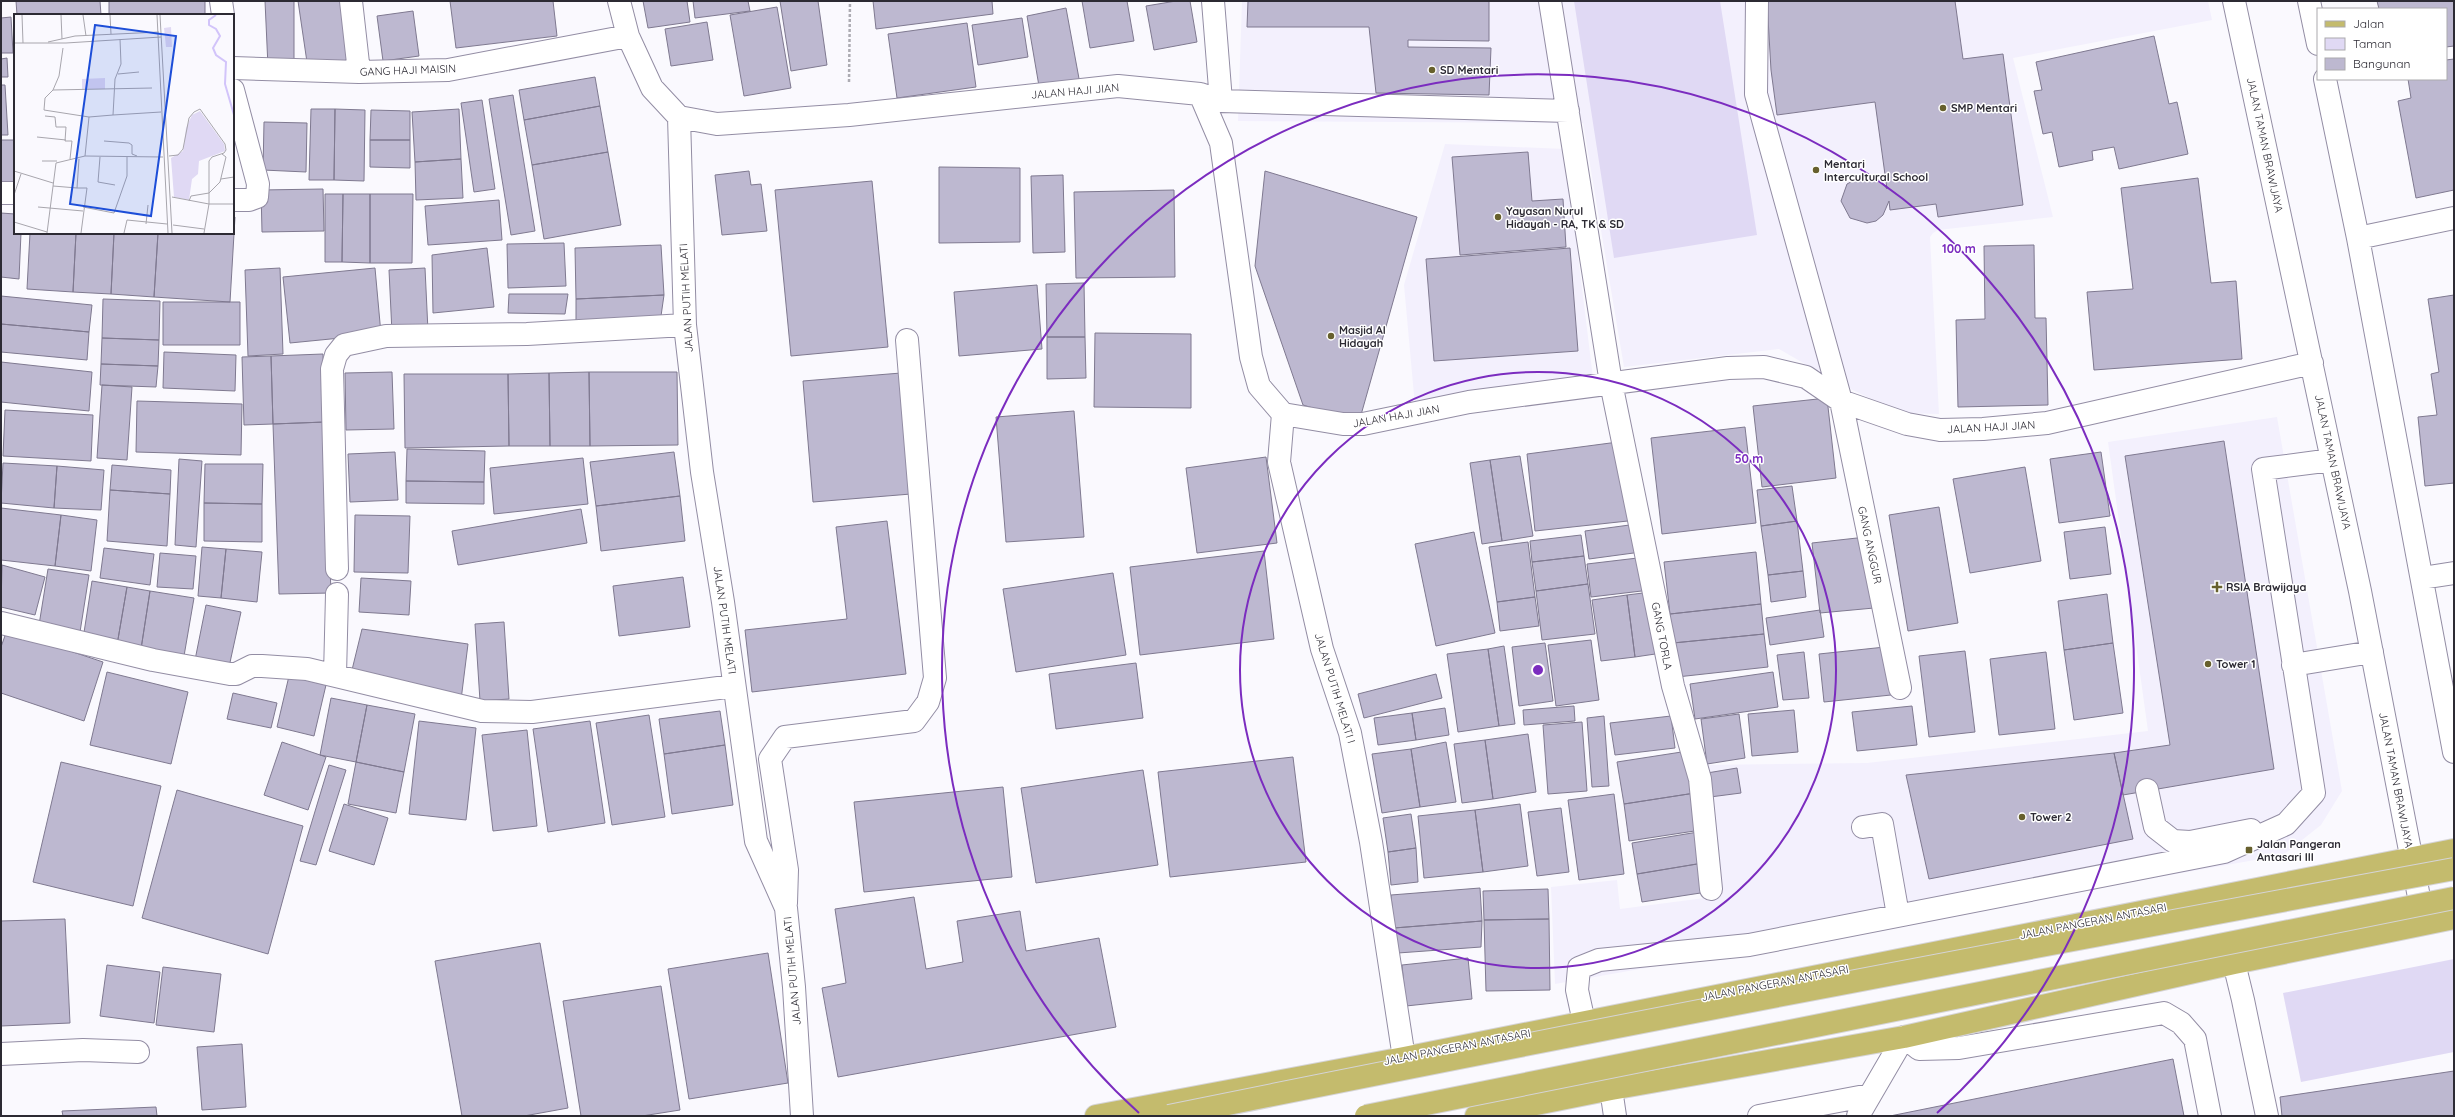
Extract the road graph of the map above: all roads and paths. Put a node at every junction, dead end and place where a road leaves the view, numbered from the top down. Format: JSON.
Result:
{"nodes":[{"id":1,"x":221,"y":1,"type":"edge"},
{"id":2,"x":351,"y":1,"type":"edge"},
{"id":3,"x":619,"y":1,"type":"edge"},
{"id":4,"x":850,"y":1,"type":"edge"},
{"id":5,"x":1213,"y":1,"type":"edge"},
{"id":6,"x":1550,"y":1,"type":"edge"},
{"id":7,"x":1757,"y":1,"type":"edge"},
{"id":8,"x":2234,"y":1,"type":"edge"},
{"id":9,"x":2309,"y":1,"type":"edge"},
{"id":10,"x":223,"y":14,"type":"edge"},
{"id":11,"x":628,"y":36,"type":"junction"},
{"id":12,"x":2317,"y":39,"type":"edge"},
{"id":13,"x":234,"y":68,"type":"edge"},
{"id":14,"x":359,"y":72,"type":"junction"},
{"id":15,"x":2325,"y":80,"type":"edge"},
{"id":16,"x":234,"y":94,"type":"edge"},
{"id":17,"x":1200,"y":94,"type":"junction"},
{"id":18,"x":1221,"y":101,"type":"junction"},
{"id":19,"x":1568,"y":111,"type":"junction"},
{"id":20,"x":849,"y":115,"type":"junction"},
{"id":21,"x":679,"y":117,"type":"junction"},
{"id":22,"x":1,"y":193,"type":"edge"},
{"id":23,"x":14,"y":193,"type":"edge"},
{"id":24,"x":234,"y":200,"type":"edge"},
{"id":25,"x":2454,"y":218,"type":"edge"},
{"id":26,"x":2358,"y":238,"type":"junction"},
{"id":27,"x":685,"y":325,"type":"junction"},
{"id":28,"x":907,"y":340,"type":"dead end"},
{"id":29,"x":2312,"y":363,"type":"junction"},
{"id":30,"x":1611,"y":383,"type":"junction"},
{"id":31,"x":1841,"y":401,"type":"junction"},
{"id":32,"x":1282,"y":414,"type":"junction"},
{"id":33,"x":2332,"y":460,"type":"junction"},
{"id":34,"x":337,"y":569,"type":"dead end"},
{"id":35,"x":2454,"y":573,"type":"edge"},
{"id":36,"x":2422,"y":578,"type":"junction"},
{"id":37,"x":337,"y":594,"type":"dead end"},
{"id":38,"x":1,"y":623,"type":"edge"},
{"id":39,"x":2372,"y":652,"type":"junction"},
{"id":40,"x":2293,"y":665,"type":"junction"},
{"id":41,"x":336,"y":675,"type":"junction"},
{"id":42,"x":734,"y":686,"type":"junction"},
{"id":43,"x":1900,"y":688,"type":"dead end"},
{"id":44,"x":2454,"y":752,"type":"edge"},
{"id":45,"x":2147,"y":790,"type":"dead end"},
{"id":46,"x":2286,"y":824,"type":"junction"},
{"id":47,"x":1863,"y":827,"type":"dead end"},
{"id":48,"x":2454,"y":850,"type":"edge"},
{"id":49,"x":2412,"y":860,"type":"junction"},
{"id":50,"x":2454,"y":869,"type":"edge"},
{"id":51,"x":1711,"y":888,"type":"dead end"},
{"id":52,"x":2454,"y":898,"type":"edge"},
{"id":53,"x":786,"y":908,"type":"junction"},
{"id":54,"x":1898,"y":915,"type":"junction"},
{"id":55,"x":2454,"y":918,"type":"edge"},
{"id":56,"x":2424,"y":924,"type":"junction"},
{"id":57,"x":2234,"y":963,"type":"junction"},
{"id":58,"x":1584,"y":1022,"type":"junction"},
{"id":59,"x":1904,"y":1037,"type":"junction"},
{"id":60,"x":138,"y":1052,"type":"dead end"},
{"id":61,"x":1,"y":1054,"type":"edge"},
{"id":62,"x":1404,"y":1058,"type":"junction"},
{"id":63,"x":1611,"y":1089,"type":"junction"},
{"id":64,"x":1870,"y":1095,"type":"junction"},
{"id":65,"x":802,"y":1116,"type":"edge"},
{"id":66,"x":1096,"y":1116,"type":"edge"},
{"id":67,"x":1169,"y":1116,"type":"edge"},
{"id":68,"x":1366,"y":1116,"type":"edge"},
{"id":69,"x":1476,"y":1116,"type":"edge"},
{"id":70,"x":1615,"y":1116,"type":"edge"},
{"id":71,"x":1759,"y":1116,"type":"edge"},
{"id":72,"x":1858,"y":1116,"type":"edge"},
{"id":73,"x":2210,"y":1116,"type":"edge"},
{"id":74,"x":2267,"y":1116,"type":"edge"}],
"edges":[{"from":1,"to":10,"type":"street"},
{"from":2,"to":14,"type":"street"},
{"from":3,"to":11,"type":"street"},
{"from":4,"to":20,"type":"path"},
{"from":5,"to":18,"type":"street"},
{"from":6,"to":19,"type":"street","name":"GANG TORLA"},
{"from":7,"to":31,"type":"street","name":"GANG ANGGUR"},
{"from":8,"to":29,"type":"street","name":"JALAN TAMAN BRAWIJAYA"},
{"from":9,"to":12,"type":"street"},
{"from":11,"to":14,"type":"street","name":"GANG HAJI MAISIN"},
{"from":11,"to":21,"type":"street"},
{"from":13,"to":14,"type":"street","name":"GANG HAJI MAISIN"},
{"from":15,"to":26,"type":"street"},
{"from":16,"to":24,"type":"street"},
{"from":17,"to":18,"type":"street","name":"JALAN HAJI JIAN"},
{"from":17,"to":20,"type":"street","name":"JALAN HAJI JIAN"},
{"from":17,"to":32,"type":"street"},
{"from":18,"to":19,"type":"street","name":"JALAN HAJI JIAN"},
{"from":19,"to":30,"type":"street","name":"GANG TORLA"},
{"from":20,"to":21,"type":"street","name":"JALAN HAJI JIAN"},
{"from":21,"to":27,"type":"street","name":"JALAN PUTIH MELATI"},
{"from":22,"to":23,"type":"street"},
{"from":25,"to":26,"type":"street"},
{"from":26,"to":36,"type":"street"},
{"from":27,"to":34,"type":"street"},
{"from":27,"to":42,"type":"street","name":"JALAN PUTIH MELATI"},
{"from":28,"to":53,"type":"street"},
{"from":29,"to":31,"type":"street","name":"JALAN HAJI JIAN"},
{"from":29,"to":33,"type":"street","name":"JALAN TAMAN BRAWIJAYA"},
{"from":30,"to":31,"type":"street","name":"JALAN HAJI JIAN"},
{"from":30,"to":32,"type":"street","name":"JALAN HAJI JIAN"},
{"from":30,"to":51,"type":"street","name":"GANG TORLA"},
{"from":31,"to":43,"type":"street","name":"GANG ANGGUR"},
{"from":32,"to":62,"type":"street","name":"JALAN PUTIH MELATI I"},
{"from":33,"to":39,"type":"street","name":"JALAN TAMAN BRAWIJAYA"},
{"from":33,"to":40,"type":"street"},
{"from":35,"to":36,"type":"street"},
{"from":36,"to":44,"type":"street"},
{"from":37,"to":41,"type":"street"},
{"from":38,"to":41,"type":"street"},
{"from":39,"to":40,"type":"street"},
{"from":39,"to":49,"type":"street","name":"JALAN TAMAN BRAWIJAYA"},
{"from":40,"to":46,"type":"street"},
{"from":41,"to":42,"type":"street"},
{"from":42,"to":53,"type":"street","name":"JALAN PUTIH MELATI"},
{"from":45,"to":46,"type":"street"},
{"from":46,"to":54,"type":"street"},
{"from":47,"to":54,"type":"street"},
{"from":48,"to":49,"type":"main road","name":"JALAN PANGERAN ANTASARI"},
{"from":49,"to":56,"type":"street","name":"JALAN TAMAN BRAWIJAYA"},
{"from":49,"to":58,"type":"main road","name":"JALAN PANGERAN ANTASARI"},
{"from":50,"to":67,"type":"main road","bridge":true},
{"from":52,"to":68,"type":"main road","bridge":true},
{"from":53,"to":65,"type":"street","name":"JALAN PUTIH MELATI"},
{"from":54,"to":58,"type":"street"},
{"from":55,"to":56,"type":"main road"},
{"from":56,"to":57,"type":"main road"},
{"from":57,"to":59,"type":"main road"},
{"from":57,"to":74,"type":"street"},
{"from":58,"to":62,"type":"main road","name":"JALAN PANGERAN ANTASARI"},
{"from":59,"to":63,"type":"main road"},
{"from":59,"to":64,"type":"street"},
{"from":59,"to":73,"type":"street"},
{"from":60,"to":61,"type":"street"},
{"from":62,"to":66,"type":"main road","name":"JALAN PANGERAN ANTASARI"},
{"from":63,"to":69,"type":"main road"},
{"from":63,"to":70,"type":"street"},
{"from":64,"to":71,"type":"street"},
{"from":64,"to":72,"type":"street"}]}
